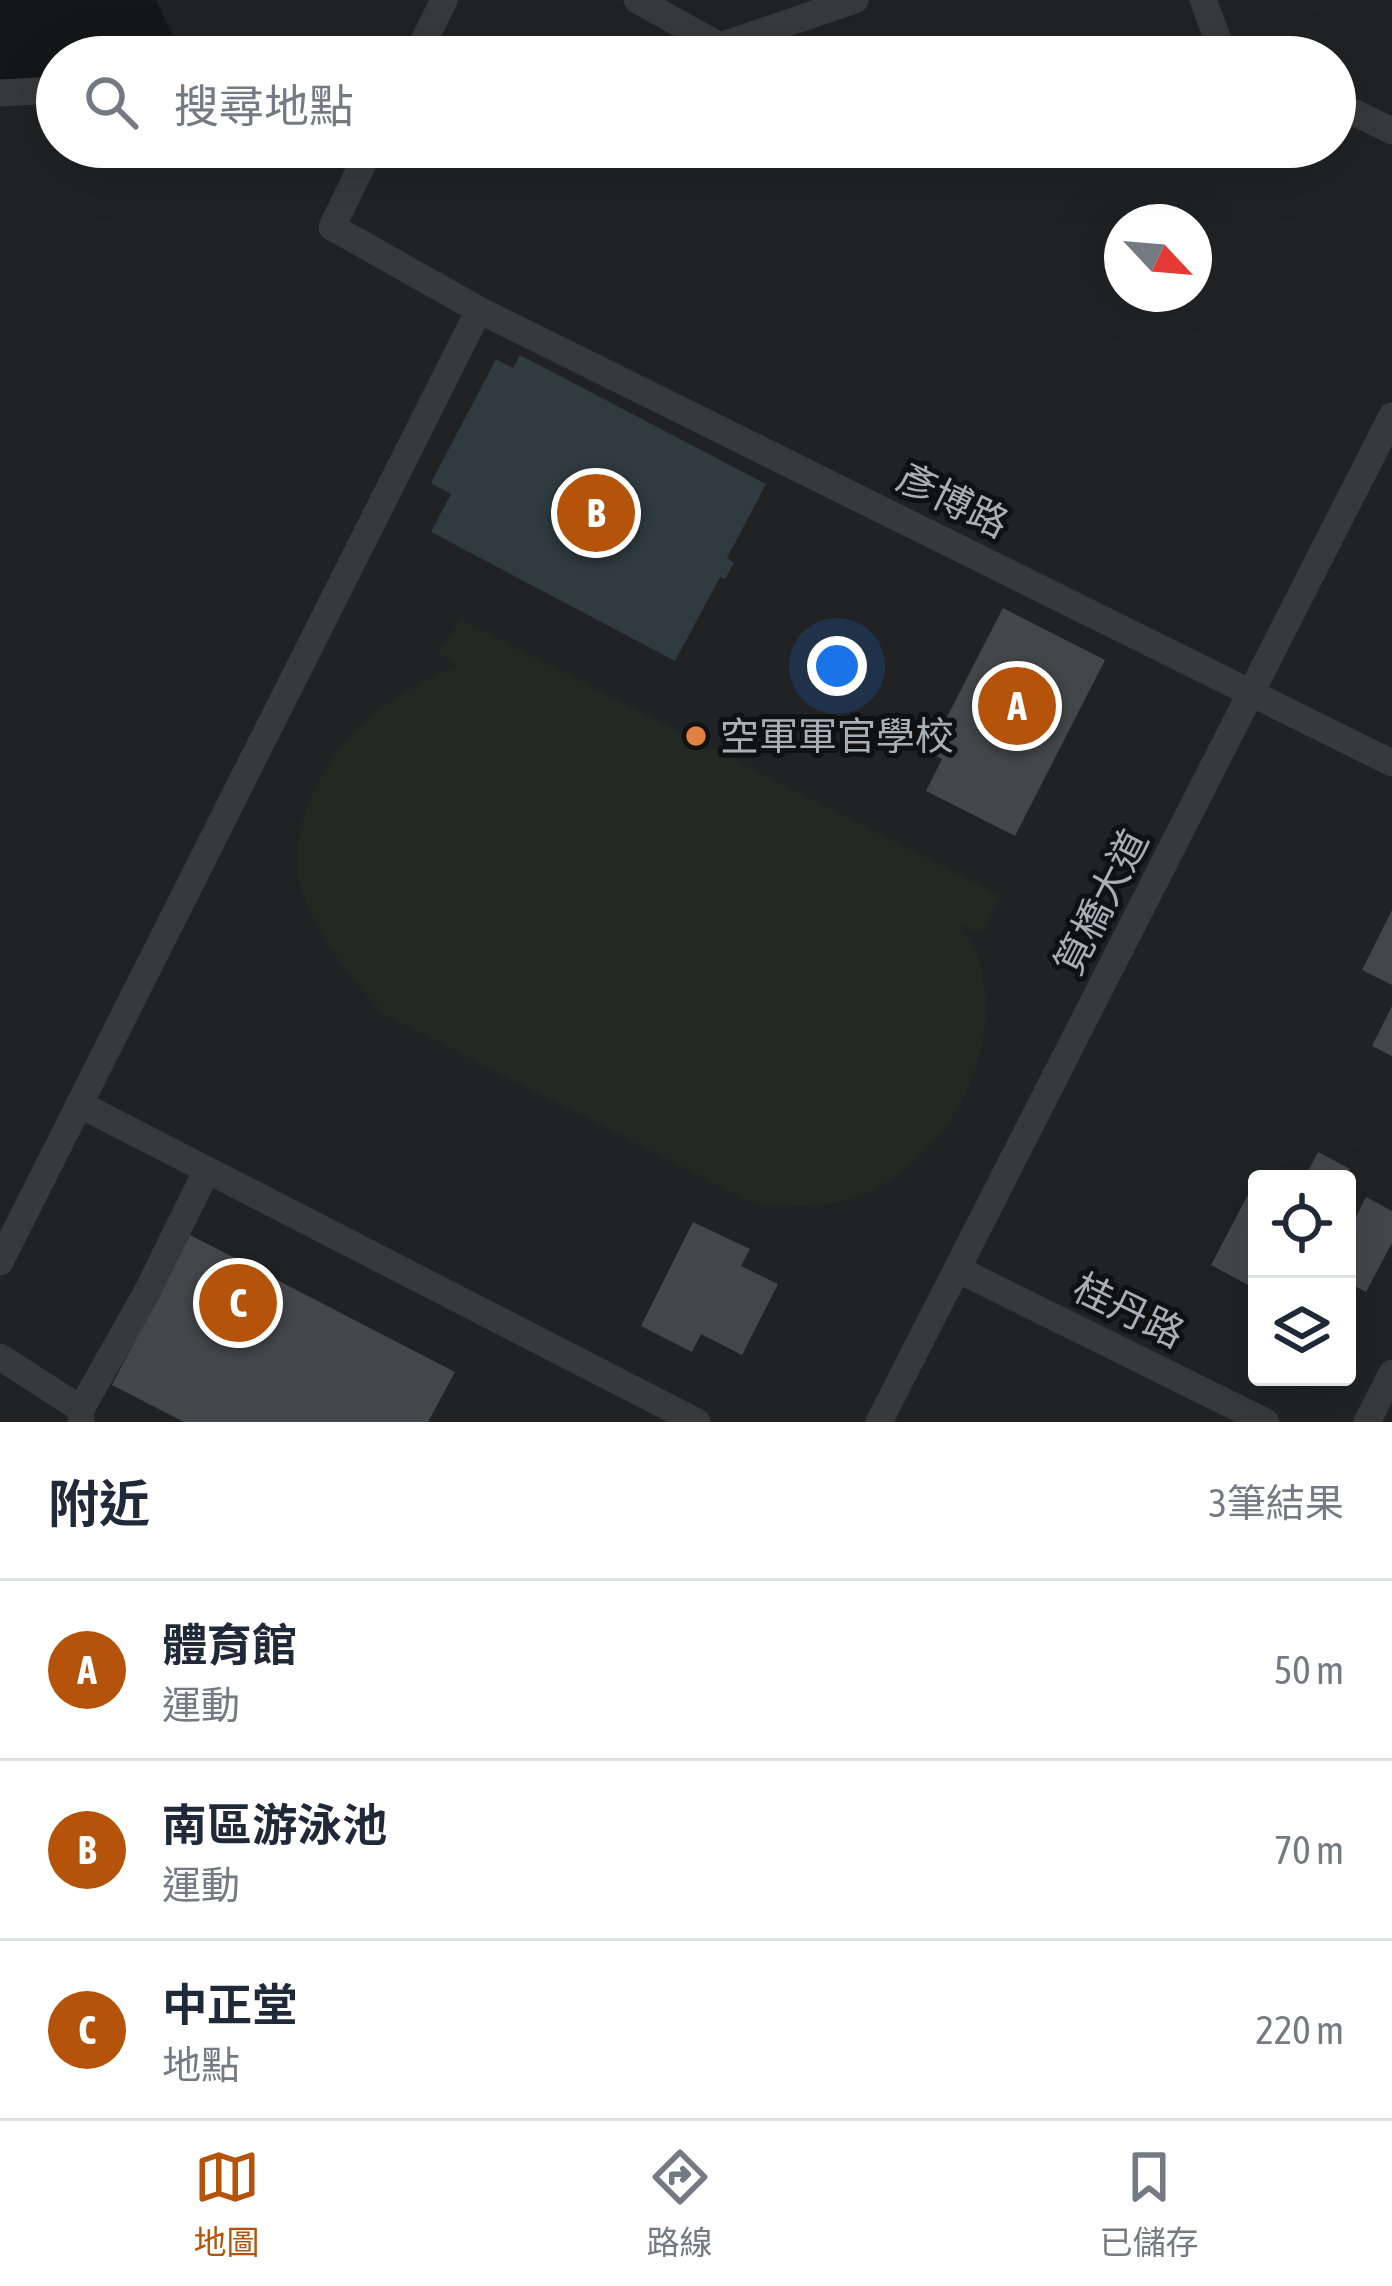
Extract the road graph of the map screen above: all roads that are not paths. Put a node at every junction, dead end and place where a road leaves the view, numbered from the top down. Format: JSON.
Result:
{"nodes":[{"id":1,"x":444,"y":0,"type":"edge"},
{"id":2,"x":637,"y":0,"type":"edge"},
{"id":3,"x":855,"y":0,"type":"edge"},
{"id":4,"x":1203,"y":0,"type":"edge"},
{"id":5,"x":426,"y":36,"type":"edge"},
{"id":6,"x":702,"y":36,"type":"edge"},
{"id":7,"x":749,"y":36,"type":"edge"},
{"id":8,"x":1217,"y":36,"type":"edge"},
{"id":9,"x":36,"y":91,"type":"edge"},
{"id":10,"x":0,"y":93,"type":"edge"},
{"id":11,"x":1356,"y":113,"type":"edge"},
{"id":12,"x":1392,"y":131,"type":"edge"},
{"id":13,"x":361,"y":168,"type":"edge"},
{"id":14,"x":479,"y":310,"type":"junction"},
{"id":15,"x":1392,"y":416,"type":"edge"},
{"id":16,"x":1252,"y":691,"type":"junction"},
{"id":17,"x":1392,"y":763,"type":"edge"},
{"id":18,"x":79,"y":1104,"type":"junction"},
{"id":19,"x":207,"y":1170,"type":"junction"},
{"id":20,"x":0,"y":1262,"type":"edge"},
{"id":21,"x":957,"y":1269,"type":"junction"},
{"id":22,"x":0,"y":1358,"type":"edge"},
{"id":23,"x":1392,"y":1373,"type":"edge"},
{"id":24,"x":81,"y":1415,"type":"edge"},
{"id":25,"x":697,"y":1422,"type":"edge"},
{"id":26,"x":879,"y":1422,"type":"edge"},
{"id":27,"x":1266,"y":1422,"type":"edge"},
{"id":28,"x":1367,"y":1422,"type":"edge"}],
"edges":[{"from":1,"to":5,"type":"lane"},
{"from":2,"to":6,"type":"lane"},
{"from":3,"to":7,"type":"lane"},
{"from":4,"to":8,"type":"lane"},
{"from":9,"to":10,"type":"lane"},
{"from":11,"to":12,"type":"lane"},
{"from":13,"to":14,"type":"lane","name":"彥博路"},
{"from":14,"to":16,"type":"lane","name":"彥博路"},
{"from":14,"to":18,"type":"lane"},
{"from":15,"to":16,"type":"lane","name":"筧橋大道"},
{"from":16,"to":17,"type":"lane","name":"彥博路"},
{"from":16,"to":21,"type":"lane","name":"筧橋大道"},
{"from":18,"to":19,"type":"lane"},
{"from":18,"to":20,"type":"lane"},
{"from":19,"to":24,"type":"lane"},
{"from":19,"to":25,"type":"lane"},
{"from":21,"to":26,"type":"lane","name":"筧橋大道"},
{"from":21,"to":27,"type":"lane","name":"桂丹路"},
{"from":22,"to":24,"type":"lane"},
{"from":23,"to":28,"type":"lane"}]}
